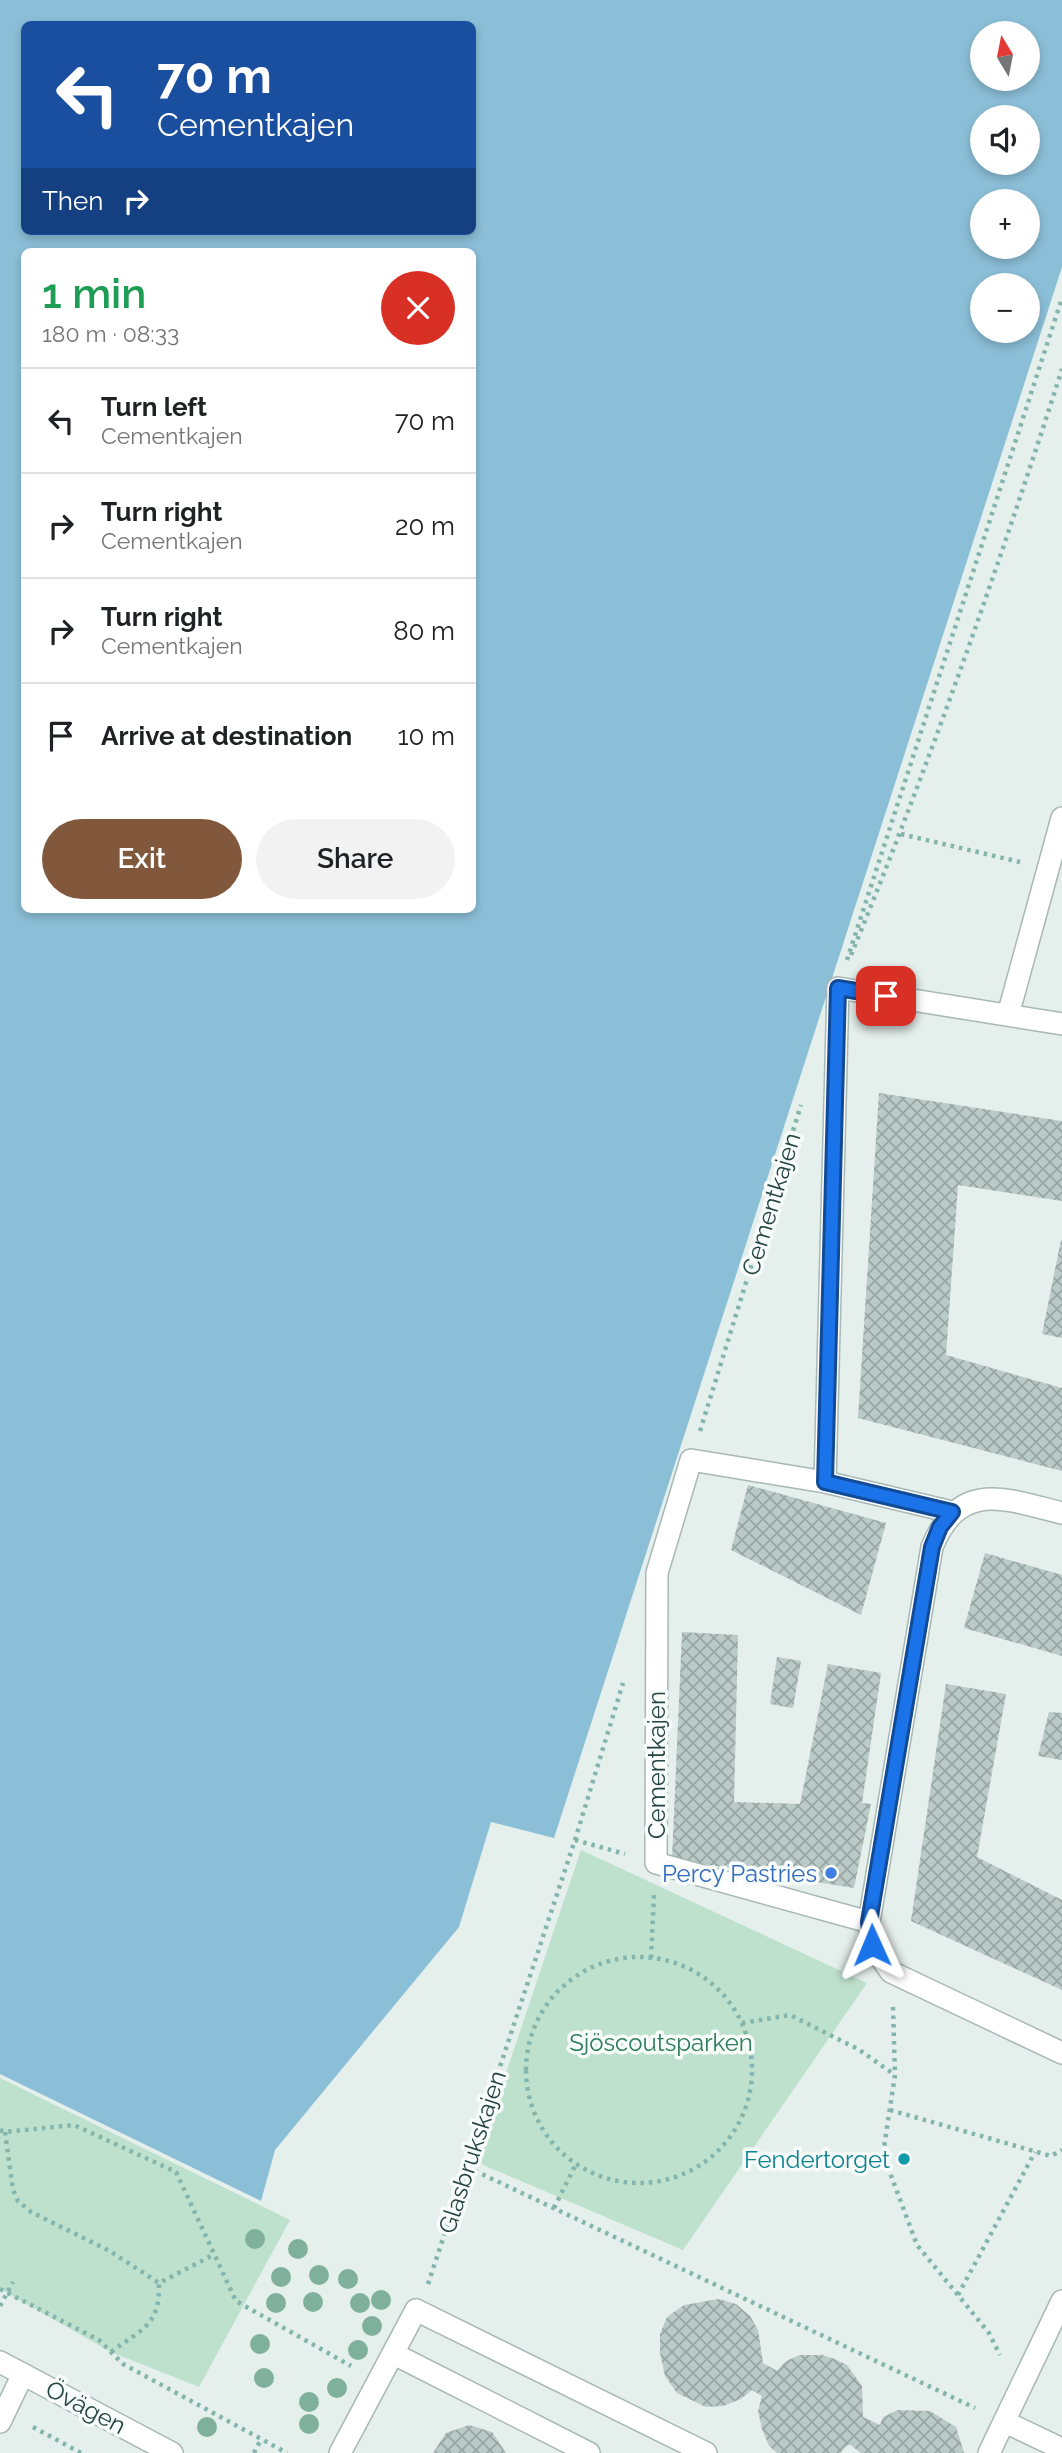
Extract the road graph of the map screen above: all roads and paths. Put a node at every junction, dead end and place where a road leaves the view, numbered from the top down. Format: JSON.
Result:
{"nodes":[{"id":1,"x":1062,"y":298,"type":"edge"},
{"id":2,"x":1062,"y":369,"type":"edge"},
{"id":3,"x":1062,"y":818,"type":"edge"},
{"id":4,"x":901,"y":834,"type":"junction"},
{"id":5,"x":1046,"y":868,"type":"junction"},
{"id":6,"x":838,"y":988,"type":"junction"},
{"id":7,"x":1008,"y":1015,"type":"junction"},
{"id":8,"x":1062,"y":1024,"type":"edge"},
{"id":9,"x":805,"y":1093,"type":"dead end"},
{"id":10,"x":691,"y":1460,"type":"junction"},
{"id":11,"x":825,"y":1482,"type":"junction"},
{"id":12,"x":952,"y":1512,"type":"junction"},
{"id":13,"x":1062,"y":1513,"type":"edge"},
{"id":14,"x":623,"y":1681,"type":"dead end"},
{"id":15,"x":575,"y":1840,"type":"junction"},
{"id":16,"x":656,"y":1863,"type":"junction"},
{"id":17,"x":869,"y":1922,"type":"junction"},
{"id":18,"x":651,"y":1958,"type":"junction"},
{"id":19,"x":891,"y":1972,"type":"junction"},
{"id":20,"x":742,"y":2024,"type":"junction"},
{"id":21,"x":1062,"y":2053,"type":"edge"},
{"id":22,"x":895,"y":2075,"type":"junction"},
{"id":23,"x":890,"y":2110,"type":"junction"},
{"id":24,"x":3,"y":2131,"type":"edge"},
{"id":25,"x":1062,"y":2150,"type":"edge"},
{"id":26,"x":1035,"y":2152,"type":"junction"},
{"id":27,"x":576,"y":2164,"type":"junction"},
{"id":28,"x":467,"y":2167,"type":"junction"},
{"id":29,"x":554,"y":2208,"type":"junction"},
{"id":30,"x":215,"y":2254,"type":"junction"},
{"id":31,"x":13,"y":2281,"type":"dead end"},
{"id":32,"x":159,"y":2283,"type":"junction"},
{"id":33,"x":0,"y":2289,"type":"edge"},
{"id":34,"x":7,"y":2292,"type":"junction"},
{"id":35,"x":958,"y":2295,"type":"junction"},
{"id":36,"x":1062,"y":2301,"type":"edge"},
{"id":37,"x":0,"y":2306,"type":"edge"},
{"id":38,"x":416,"y":2310,"type":"junction"},
{"id":39,"x":111,"y":2353,"type":"junction"},
{"id":40,"x":394,"y":2354,"type":"junction"},
{"id":41,"x":0,"y":2361,"type":"edge"},
{"id":42,"x":23,"y":2374,"type":"junction"},
{"id":43,"x":379,"y":2382,"type":"junction"},
{"id":44,"x":1018,"y":2394,"type":"junction"},
{"id":45,"x":3,"y":2417,"type":"edge"},
{"id":46,"x":1005,"y":2422,"type":"junction"},
{"id":47,"x":261,"y":2439,"type":"junction"},
{"id":48,"x":1062,"y":2449,"type":"edge"},
{"id":49,"x":81,"y":2453,"type":"edge"},
{"id":50,"x":172,"y":2453,"type":"edge"},
{"id":51,"x":254,"y":2453,"type":"edge"},
{"id":52,"x":286,"y":2453,"type":"edge"},
{"id":53,"x":340,"y":2453,"type":"edge"},
{"id":54,"x":589,"y":2453,"type":"edge"},
{"id":55,"x":706,"y":2453,"type":"edge"},
{"id":56,"x":989,"y":2453,"type":"edge"}],
"edges":[{"from":1,"to":6,"type":"path"},
{"from":2,"to":4,"type":"path"},
{"from":3,"to":5,"type":"street"},
{"from":4,"to":5,"type":"path"},
{"from":4,"to":6,"type":"path"},
{"from":5,"to":7,"type":"street"},
{"from":6,"to":7,"type":"street"},
{"from":6,"to":11,"type":"street","name":"Cementkajen"},
{"from":7,"to":8,"type":"street"},
{"from":9,"to":10,"type":"path","name":"Cementkajen"},
{"from":10,"to":11,"type":"street"},
{"from":10,"to":16,"type":"street","name":"Cementkajen"},
{"from":11,"to":12,"type":"street"},
{"from":12,"to":13,"type":"street"},
{"from":12,"to":17,"type":"street"},
{"from":14,"to":15,"type":"path","name":"Cementkajen"},
{"from":15,"to":16,"type":"path"},
{"from":15,"to":28,"type":"path","name":"Glasbrukskajen"},
{"from":16,"to":17,"type":"street","name":"Cementkajen"},
{"from":16,"to":18,"type":"path"},
{"from":17,"to":19,"type":"street"},
{"from":18,"to":20,"type":"path"},
{"from":18,"to":27,"type":"path"},
{"from":19,"to":21,"type":"street"},
{"from":19,"to":22,"type":"path"},
{"from":20,"to":22,"type":"path"},
{"from":20,"to":27,"type":"path"},
{"from":22,"to":23,"type":"path"},
{"from":23,"to":26,"type":"path"},
{"from":23,"to":35,"type":"path"},
{"from":24,"to":30,"type":"path"},
{"from":24,"to":32,"type":"path"},
{"from":25,"to":26,"type":"path"},
{"from":26,"to":35,"type":"path"},
{"from":27,"to":29,"type":"path"},
{"from":28,"to":29,"type":"path"},
{"from":28,"to":38,"type":"path","name":"Glasbrukskajen"},
{"from":29,"to":46,"type":"path"},
{"from":30,"to":32,"type":"path"},
{"from":30,"to":43,"type":"path"},
{"from":31,"to":34,"type":"path"},
{"from":32,"to":39,"type":"path"},
{"from":33,"to":34,"type":"path"},
{"from":34,"to":37,"type":"path"},
{"from":34,"to":39,"type":"path"},
{"from":35,"to":44,"type":"path"},
{"from":36,"to":44,"type":"street"},
{"from":38,"to":40,"type":"street"},
{"from":38,"to":55,"type":"street"},
{"from":39,"to":47,"type":"path"},
{"from":40,"to":43,"type":"street"},
{"from":40,"to":54,"type":"street"},
{"from":41,"to":42,"type":"street","name":"Övägen"},
{"from":42,"to":45,"type":"street"},
{"from":42,"to":50,"type":"street","name":"Övägen"},
{"from":43,"to":53,"type":"street"},
{"from":44,"to":46,"type":"street"},
{"from":45,"to":49,"type":"path"},
{"from":46,"to":48,"type":"street"},
{"from":46,"to":56,"type":"street"},
{"from":47,"to":51,"type":"path"},
{"from":47,"to":52,"type":"path"}]}
